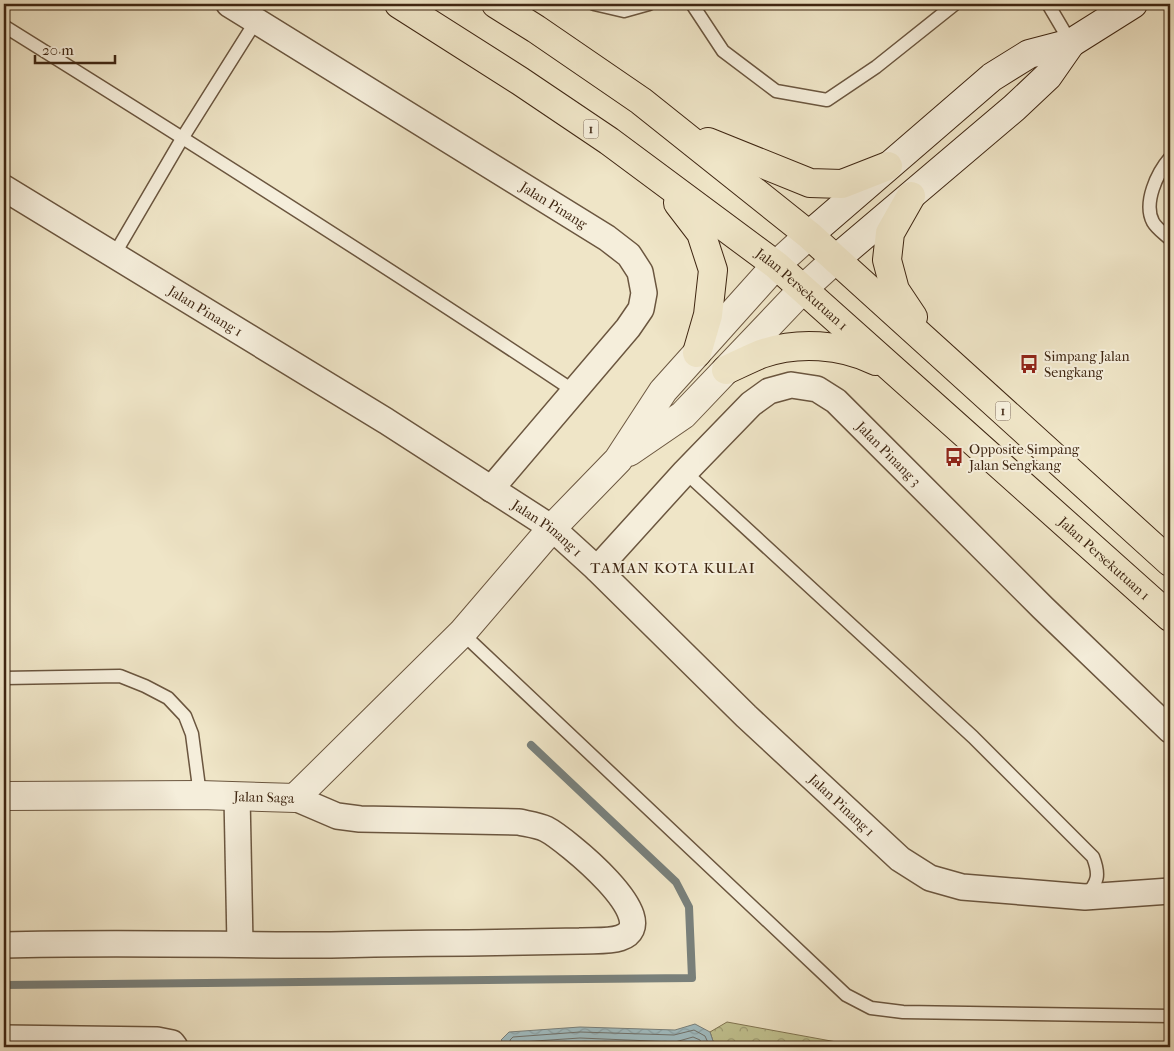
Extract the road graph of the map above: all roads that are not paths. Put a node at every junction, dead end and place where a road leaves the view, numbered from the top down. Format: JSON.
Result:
{"nodes":[{"id":1,"x":229,"y":4,"type":"edge"},
{"id":2,"x":399,"y":4,"type":"edge"},
{"id":3,"x":496,"y":4,"type":"edge"},
{"id":4,"x":594,"y":4,"type":"edge"},
{"id":5,"x":648,"y":4,"type":"edge"},
{"id":6,"x":692,"y":4,"type":"edge"},
{"id":7,"x":955,"y":4,"type":"edge"},
{"id":8,"x":1048,"y":4,"type":"edge"},
{"id":9,"x":1133,"y":4,"type":"edge"},
{"id":10,"x":256,"y":21,"type":"junction"},
{"id":11,"x":4,"y":26,"type":"edge"},
{"id":12,"x":1071,"y":43,"type":"junction"},
{"id":13,"x":669,"y":123,"type":"junction"},
{"id":14,"x":183,"y":137,"type":"junction"},
{"id":15,"x":1170,"y":158,"type":"edge"},
{"id":16,"x":888,"y":166,"type":"junction"},
{"id":17,"x":659,"y":179,"type":"junction"},
{"id":18,"x":4,"y":188,"type":"edge"},
{"id":19,"x":911,"y":196,"type":"junction"},
{"id":20,"x":809,"y":235,"type":"junction"},
{"id":21,"x":1170,"y":240,"type":"edge"},
{"id":22,"x":114,"y":255,"type":"junction"},
{"id":23,"x":836,"y":259,"type":"junction"},
{"id":24,"x":776,"y":265,"type":"junction"},
{"id":25,"x":803,"y":289,"type":"junction"},
{"id":26,"x":931,"y":345,"type":"junction"},
{"id":27,"x":697,"y":353,"type":"junction"},
{"id":28,"x":893,"y":369,"type":"junction"},
{"id":29,"x":726,"y":370,"type":"junction"},
{"id":30,"x":574,"y":391,"type":"junction"},
{"id":31,"x":618,"y":460,"type":"junction"},
{"id":32,"x":685,"y":472,"type":"junction"},
{"id":33,"x":491,"y":489,"type":"junction"},
{"id":34,"x":552,"y":528,"type":"junction"},
{"id":35,"x":1170,"y":562,"type":"edge"},
{"id":36,"x":597,"y":569,"type":"junction"},
{"id":37,"x":1170,"y":617,"type":"edge"},
{"id":38,"x":462,"y":633,"type":"junction"},
{"id":39,"x":4,"y":678,"type":"edge"},
{"id":40,"x":1170,"y":730,"type":"edge"},
{"id":41,"x":200,"y":795,"type":"junction"},
{"id":42,"x":4,"y":796,"type":"edge"},
{"id":43,"x":237,"y":796,"type":"junction"},
{"id":44,"x":295,"y":798,"type":"junction"},
{"id":45,"x":1170,"y":891,"type":"edge"},
{"id":46,"x":1085,"y":897,"type":"junction"},
{"id":47,"x":240,"y":944,"type":"junction"},
{"id":48,"x":4,"y":945,"type":"edge"},
{"id":49,"x":1170,"y":1016,"type":"edge"},
{"id":50,"x":4,"y":1038,"type":"edge"},
{"id":51,"x":175,"y":1047,"type":"edge"}],
"edges":[{"from":1,"to":10,"type":"street","name":"Jalan Pinang"},
{"from":2,"to":17,"type":"highway","name":"Jalan Persekutuan 1","number":"1"},
{"from":3,"to":13,"type":"highway","number":"1"},
{"from":4,"to":5,"type":"lane"},
{"from":6,"to":7,"type":"lane"},
{"from":8,"to":12,"type":"lane"},
{"from":9,"to":12,"type":"street"},
{"from":10,"to":14,"type":"lane"},
{"from":10,"to":30,"type":"street","name":"Jalan Pinang"},
{"from":11,"to":14,"type":"lane"},
{"from":12,"to":16,"type":"street"},
{"from":12,"to":19,"type":"street"},
{"from":13,"to":16,"type":"highway"},
{"from":13,"to":20,"type":"highway","number":"1"},
{"from":14,"to":22,"type":"lane"},
{"from":14,"to":30,"type":"lane"},
{"from":15,"to":21,"type":"lane"},
{"from":16,"to":20,"type":"street"},
{"from":17,"to":24,"type":"highway","name":"Jalan Persekutuan 1","number":"1"},
{"from":17,"to":27,"type":"highway"},
{"from":18,"to":22,"type":"street","name":"Jalan Pinang 1"},
{"from":19,"to":23,"type":"street"},
{"from":19,"to":26,"type":"highway"},
{"from":20,"to":23,"type":"highway","number":"1"},
{"from":20,"to":24,"type":"street"},
{"from":22,"to":33,"type":"street","name":"Jalan Pinang 1"},
{"from":23,"to":25,"type":"street"},
{"from":23,"to":26,"type":"highway","number":"1"},
{"from":24,"to":25,"type":"highway","name":"Jalan Persekutuan 1","number":"1"},
{"from":24,"to":27,"type":"street"},
{"from":25,"to":28,"type":"highway","name":"Jalan Persekutuan 1","number":"1"},
{"from":25,"to":29,"type":"street"},
{"from":26,"to":35,"type":"highway","number":"1"},
{"from":27,"to":31,"type":"street"},
{"from":28,"to":29,"type":"highway"},
{"from":28,"to":37,"type":"highway","name":"Jalan Persekutuan 1","number":"1"},
{"from":29,"to":31,"type":"street"},
{"from":30,"to":33,"type":"street","name":"Jalan Pinang"},
{"from":31,"to":34,"type":"street"},
{"from":32,"to":36,"type":"street","name":"Jalan Pinang 3"},
{"from":32,"to":40,"type":"street","name":"Jalan Pinang 3"},
{"from":32,"to":46,"type":"lane"},
{"from":33,"to":34,"type":"street","name":"Jalan Pinang 1"},
{"from":34,"to":36,"type":"street","name":"Jalan Pinang 1"},
{"from":34,"to":38,"type":"street"},
{"from":36,"to":46,"type":"street","name":"Jalan Pinang 1"},
{"from":38,"to":44,"type":"street"},
{"from":38,"to":49,"type":"lane"},
{"from":39,"to":41,"type":"lane"},
{"from":41,"to":42,"type":"street","name":"Jalan Saga"},
{"from":41,"to":43,"type":"street","name":"Jalan Saga"},
{"from":43,"to":44,"type":"street","name":"Jalan Saga"},
{"from":43,"to":47,"type":"street"},
{"from":44,"to":47,"type":"street","name":"Jalan Saga"},
{"from":45,"to":46,"type":"street","name":"Jalan Pinang 1"},
{"from":47,"to":48,"type":"street","name":"Jalan Saga"},
{"from":50,"to":51,"type":"street"}]}
